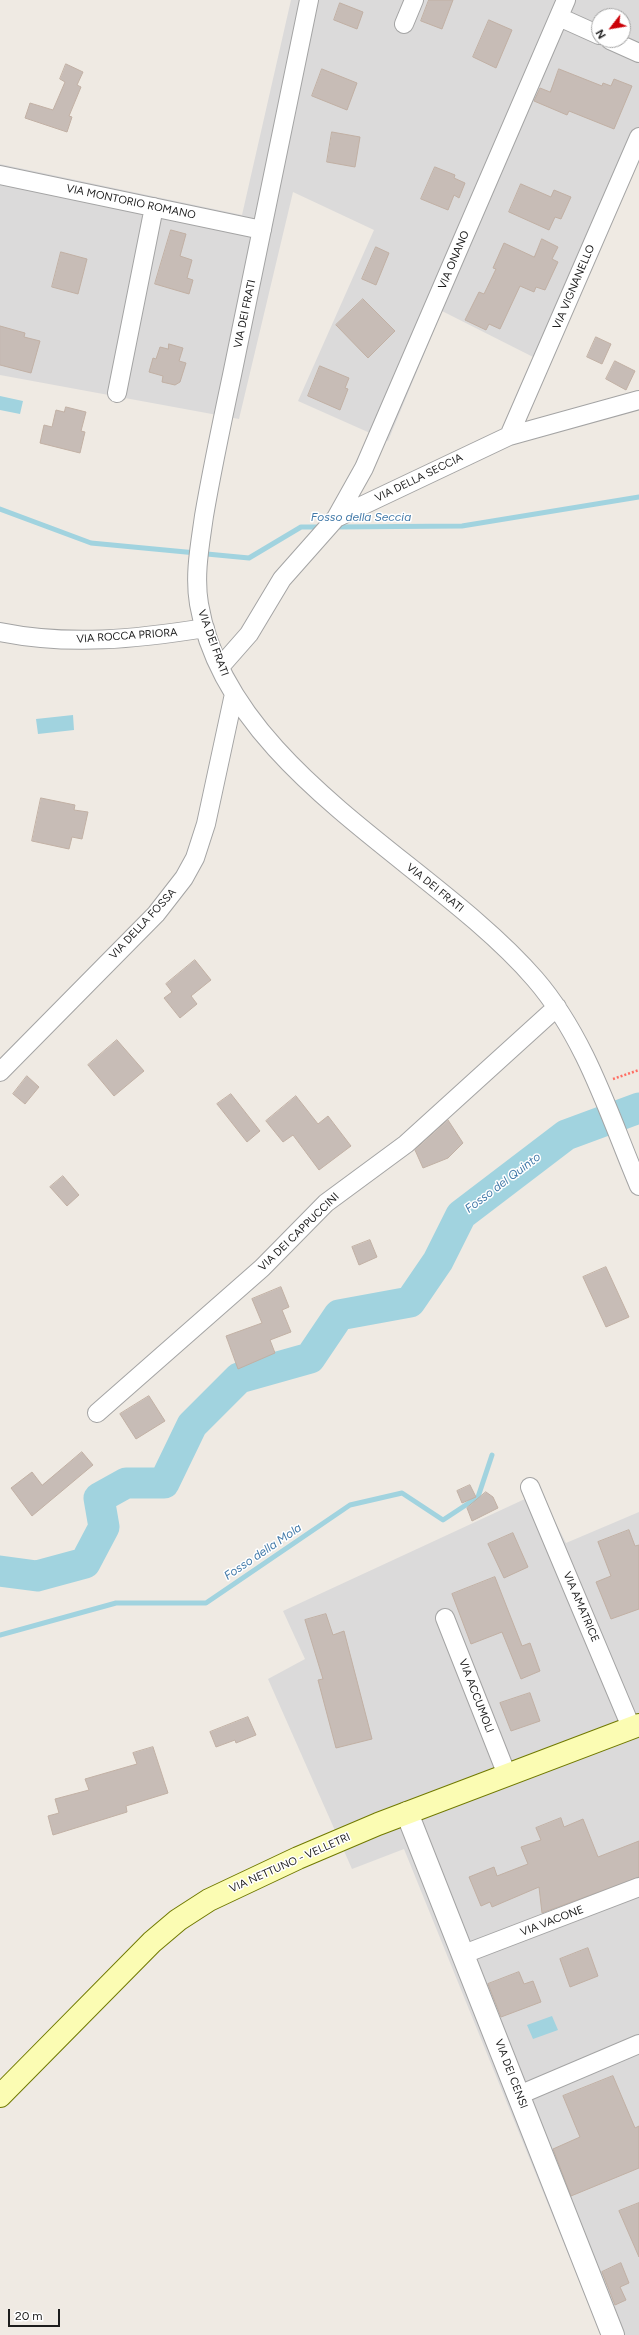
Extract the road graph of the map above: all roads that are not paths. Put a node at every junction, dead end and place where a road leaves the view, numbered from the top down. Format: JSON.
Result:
{"nodes":[{"id":1,"x":309,"y":0,"type":"edge"},
{"id":2,"x":414,"y":0,"type":"edge"},
{"id":3,"x":566,"y":0,"type":"edge"},
{"id":4,"x":559,"y":17,"type":"junction"},
{"id":5,"x":404,"y":24,"type":"dead end"},
{"id":6,"x":591,"y":31,"type":"edge"},
{"id":7,"x":628,"y":48,"type":"edge"},
{"id":8,"x":639,"y":53,"type":"edge"},
{"id":9,"x":639,"y":137,"type":"edge"},
{"id":10,"x":0,"y":175,"type":"edge"},
{"id":11,"x":154,"y":207,"type":"junction"},
{"id":12,"x":262,"y":230,"type":"junction"},
{"id":13,"x":117,"y":392,"type":"dead end"},
{"id":14,"x":639,"y":400,"type":"edge"},
{"id":15,"x":509,"y":436,"type":"junction"},
{"id":16,"x":336,"y":518,"type":"junction"},
{"id":17,"x":205,"y":628,"type":"junction"},
{"id":18,"x":0,"y":632,"type":"edge"},
{"id":19,"x":220,"y":667,"type":"junction"},
{"id":20,"x":234,"y":694,"type":"junction"},
{"id":21,"x":557,"y":1006,"type":"junction"},
{"id":22,"x":0,"y":1072,"type":"edge"},
{"id":23,"x":639,"y":1186,"type":"edge"},
{"id":24,"x":97,"y":1413,"type":"dead end"},
{"id":25,"x":530,"y":1487,"type":"dead end"},
{"id":26,"x":445,"y":1618,"type":"dead end"},
{"id":27,"x":635,"y":1726,"type":"edge"},
{"id":28,"x":506,"y":1775,"type":"junction"},
{"id":29,"x":407,"y":1813,"type":"junction"},
{"id":30,"x":639,"y":1888,"type":"edge"},
{"id":31,"x":464,"y":1954,"type":"junction"},
{"id":32,"x":639,"y":2044,"type":"edge"},
{"id":33,"x":519,"y":2095,"type":"junction"},
{"id":34,"x":0,"y":2096,"type":"edge"},
{"id":35,"x":613,"y":2335,"type":"edge"}],
"edges":[{"from":1,"to":12,"type":"street","name":"VIA DEI FRATI"},
{"from":2,"to":5,"type":"street"},
{"from":3,"to":4,"type":"street","name":"VIA ONANO"},
{"from":4,"to":6,"type":"street"},
{"from":4,"to":16,"type":"street","name":"VIA ONANO"},
{"from":7,"to":8,"type":"street"},
{"from":9,"to":15,"type":"street","name":"VIA VIGNANELLO"},
{"from":10,"to":11,"type":"street","name":"VIA MONTORIO ROMANO"},
{"from":11,"to":12,"type":"street","name":"VIA MONTORIO ROMANO"},
{"from":11,"to":13,"type":"street"},
{"from":12,"to":17,"type":"street","name":"VIA DEI FRATI"},
{"from":14,"to":15,"type":"street","name":"VIA DELLA SECCIA"},
{"from":15,"to":16,"type":"street","name":"VIA DELLA SECCIA"},
{"from":16,"to":19,"type":"street","name":"VIA DELLA SECCIA"},
{"from":17,"to":18,"type":"street","name":"VIA ROCCA PRIORA"},
{"from":17,"to":19,"type":"street","name":"VIA DEI FRATI"},
{"from":19,"to":20,"type":"street","name":"VIA DEI FRATI"},
{"from":20,"to":21,"type":"street","name":"VIA DEI FRATI"},
{"from":20,"to":22,"type":"street","name":"VIA DELLA FOSSA"},
{"from":21,"to":23,"type":"street","name":"VIA DEI FRATI"},
{"from":21,"to":24,"type":"street","name":"VIA DEI CAPPUCCINI"},
{"from":25,"to":27,"type":"street","name":"VIA AMATRICE"},
{"from":26,"to":28,"type":"street","name":"VIA ACCUMOLI"},
{"from":27,"to":28,"type":"main road","name":"VIA NETTUNO - VELLETRI"},
{"from":28,"to":29,"type":"main road","name":"VIA NETTUNO - VELLETRI"},
{"from":29,"to":31,"type":"street","name":"VIA DEI CENSI"},
{"from":29,"to":34,"type":"main road","name":"VIA NETTUNO - VELLETRI"},
{"from":30,"to":31,"type":"street","name":"VIA VACONE"},
{"from":31,"to":33,"type":"street","name":"VIA DEI CENSI"},
{"from":32,"to":33,"type":"street"},
{"from":33,"to":35,"type":"street","name":"VIA DEI CENSI"}]}
